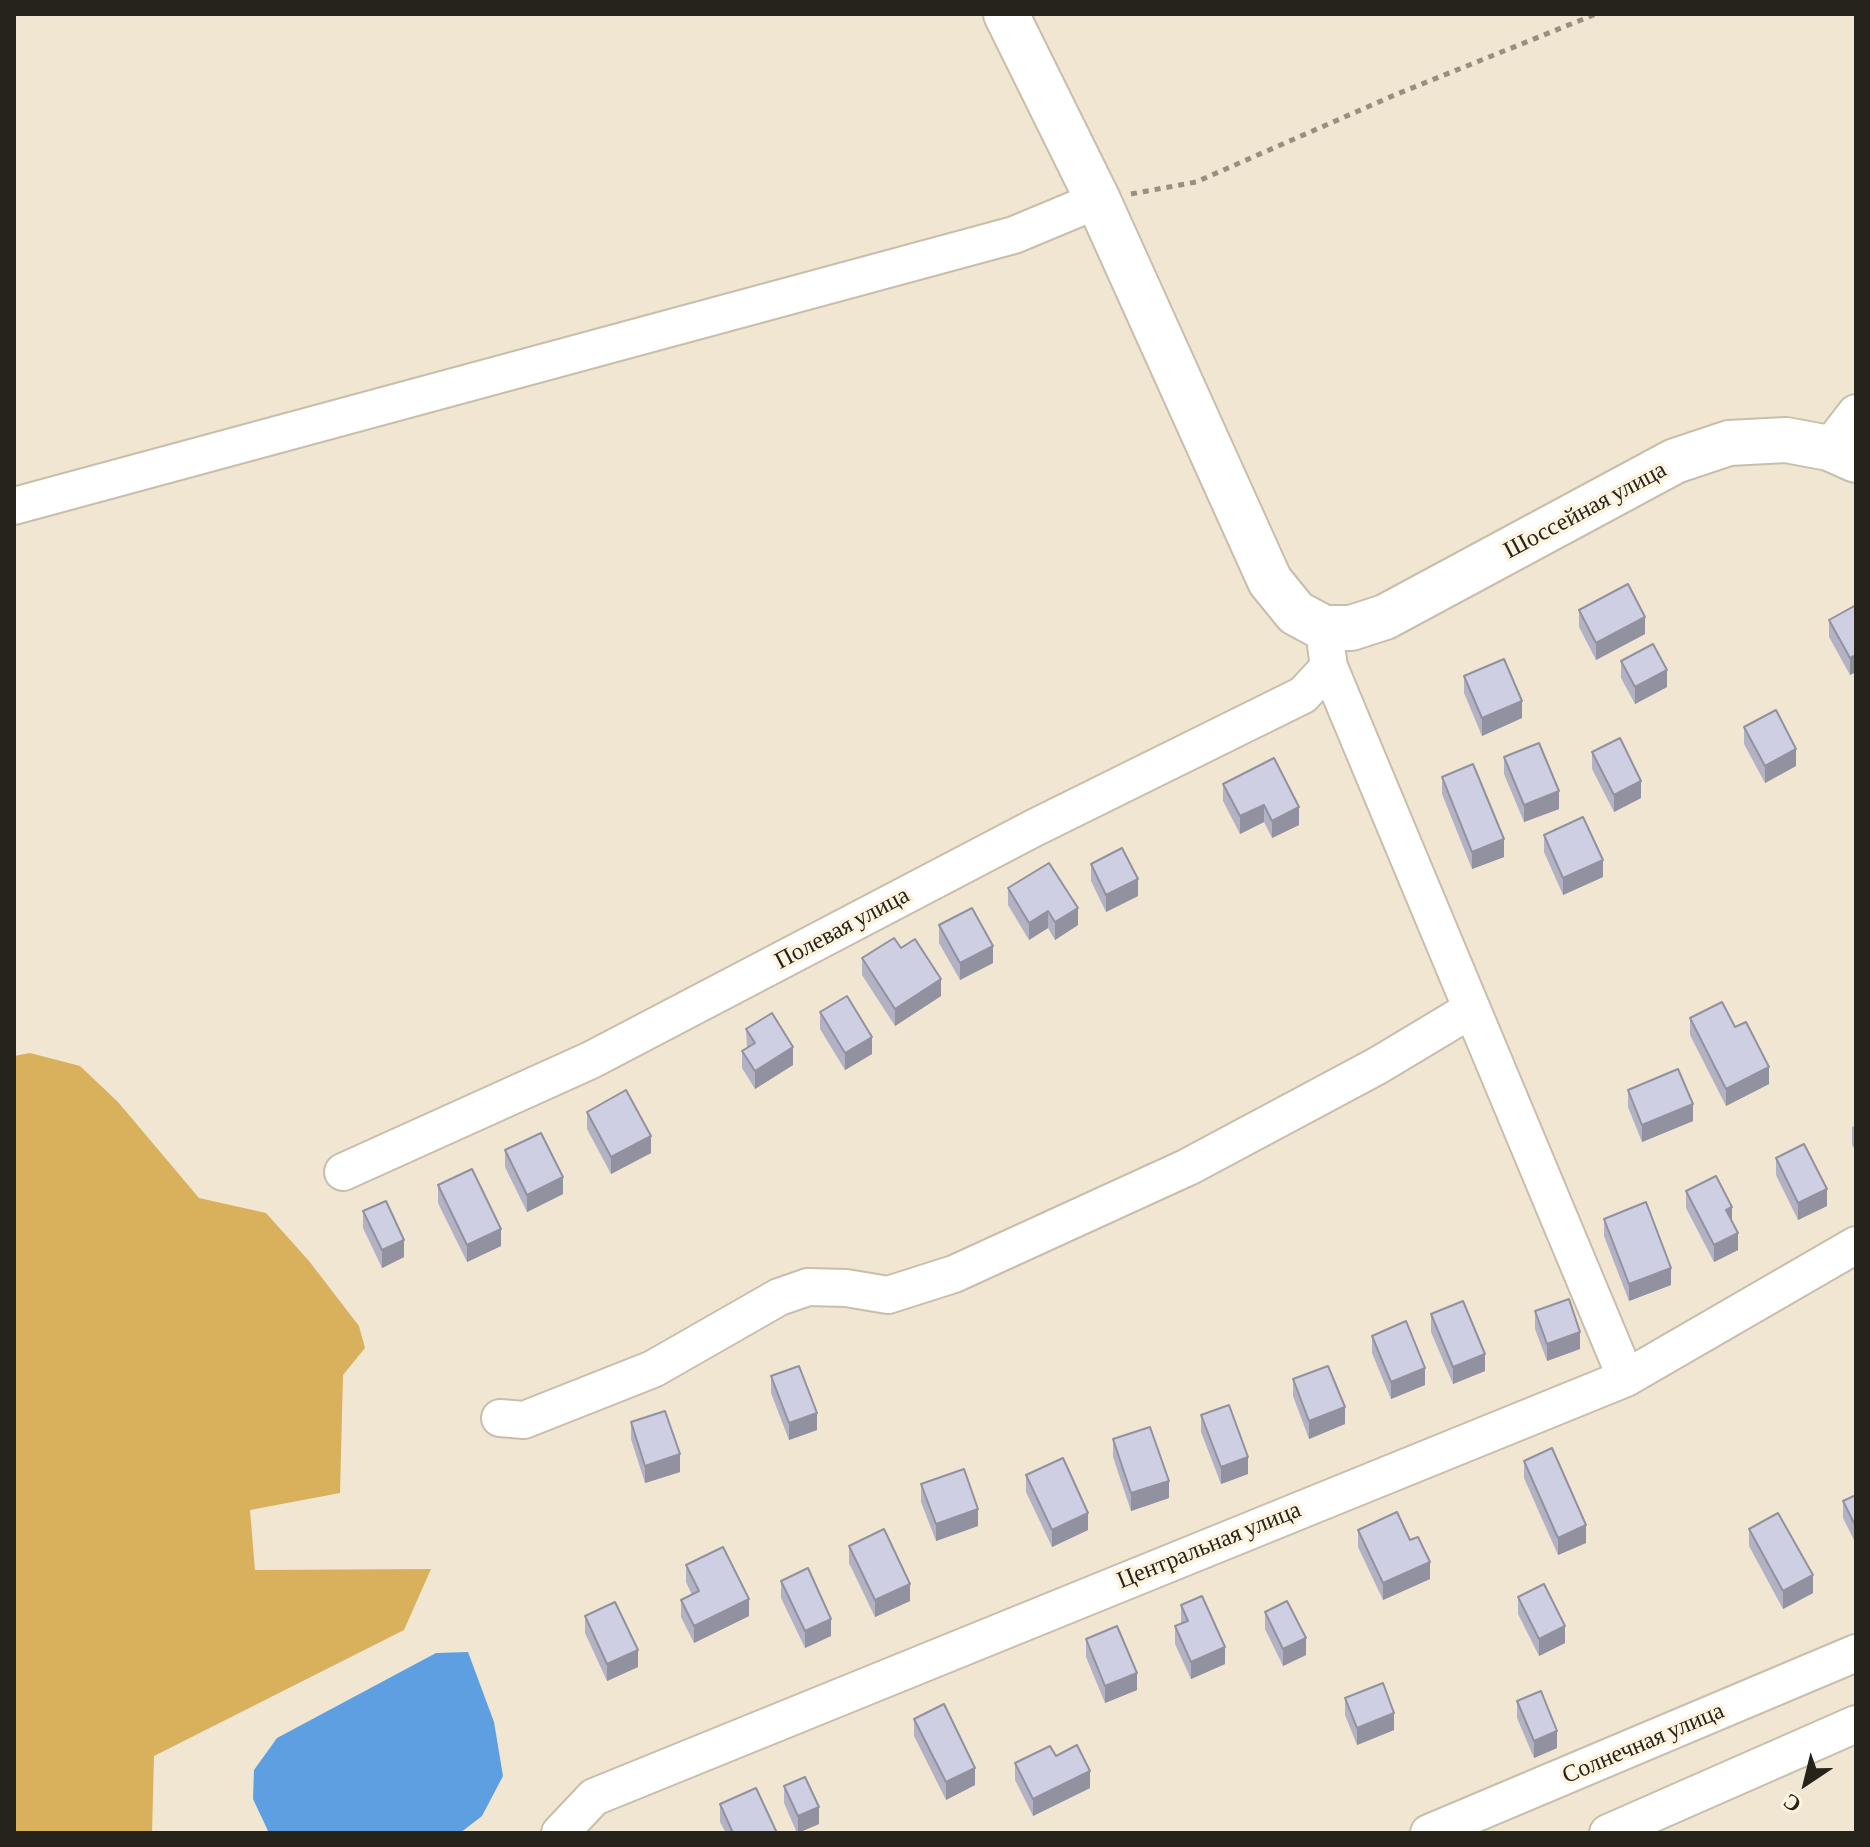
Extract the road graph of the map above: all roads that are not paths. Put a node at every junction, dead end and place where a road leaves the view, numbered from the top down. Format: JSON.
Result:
{"nodes":[{"id":1,"x":1006,"y":14,"type":"edge"},
{"id":2,"x":1098,"y":200,"type":"junction"},
{"id":3,"x":1856,"y":413,"type":"edge"},
{"id":4,"x":1843,"y":454,"type":"edge"},
{"id":5,"x":14,"y":506,"type":"edge"},
{"id":6,"x":1326,"y":647,"type":"junction"},
{"id":7,"x":1472,"y":1009,"type":"junction"},
{"id":8,"x":343,"y":1172,"type":"dead end"},
{"id":9,"x":1856,"y":1245,"type":"edge"},
{"id":10,"x":1626,"y":1378,"type":"junction"},
{"id":11,"x":500,"y":1418,"type":"dead end"},
{"id":12,"x":1856,"y":1653,"type":"edge"},
{"id":13,"x":1856,"y":1724,"type":"edge"},
{"id":14,"x":560,"y":1833,"type":"edge"},
{"id":15,"x":1429,"y":1833,"type":"edge"},
{"id":16,"x":1608,"y":1833,"type":"edge"}],
"edges":[{"from":1,"to":2,"type":"main road"},
{"from":2,"to":5,"type":"street"},
{"from":2,"to":6,"type":"main road"},
{"from":3,"to":4,"type":"street"},
{"from":4,"to":6,"type":"main road","name":"Шоссейная улица"},
{"from":6,"to":7,"type":"street"},
{"from":6,"to":8,"type":"street","name":"Полевая улица"},
{"from":7,"to":10,"type":"street"},
{"from":7,"to":11,"type":"street"},
{"from":9,"to":10,"type":"street","name":"Центральная улица"},
{"from":10,"to":14,"type":"street","name":"Центральная улица"},
{"from":12,"to":15,"type":"street","name":"Солнечная улица"},
{"from":13,"to":16,"type":"street"}]}
